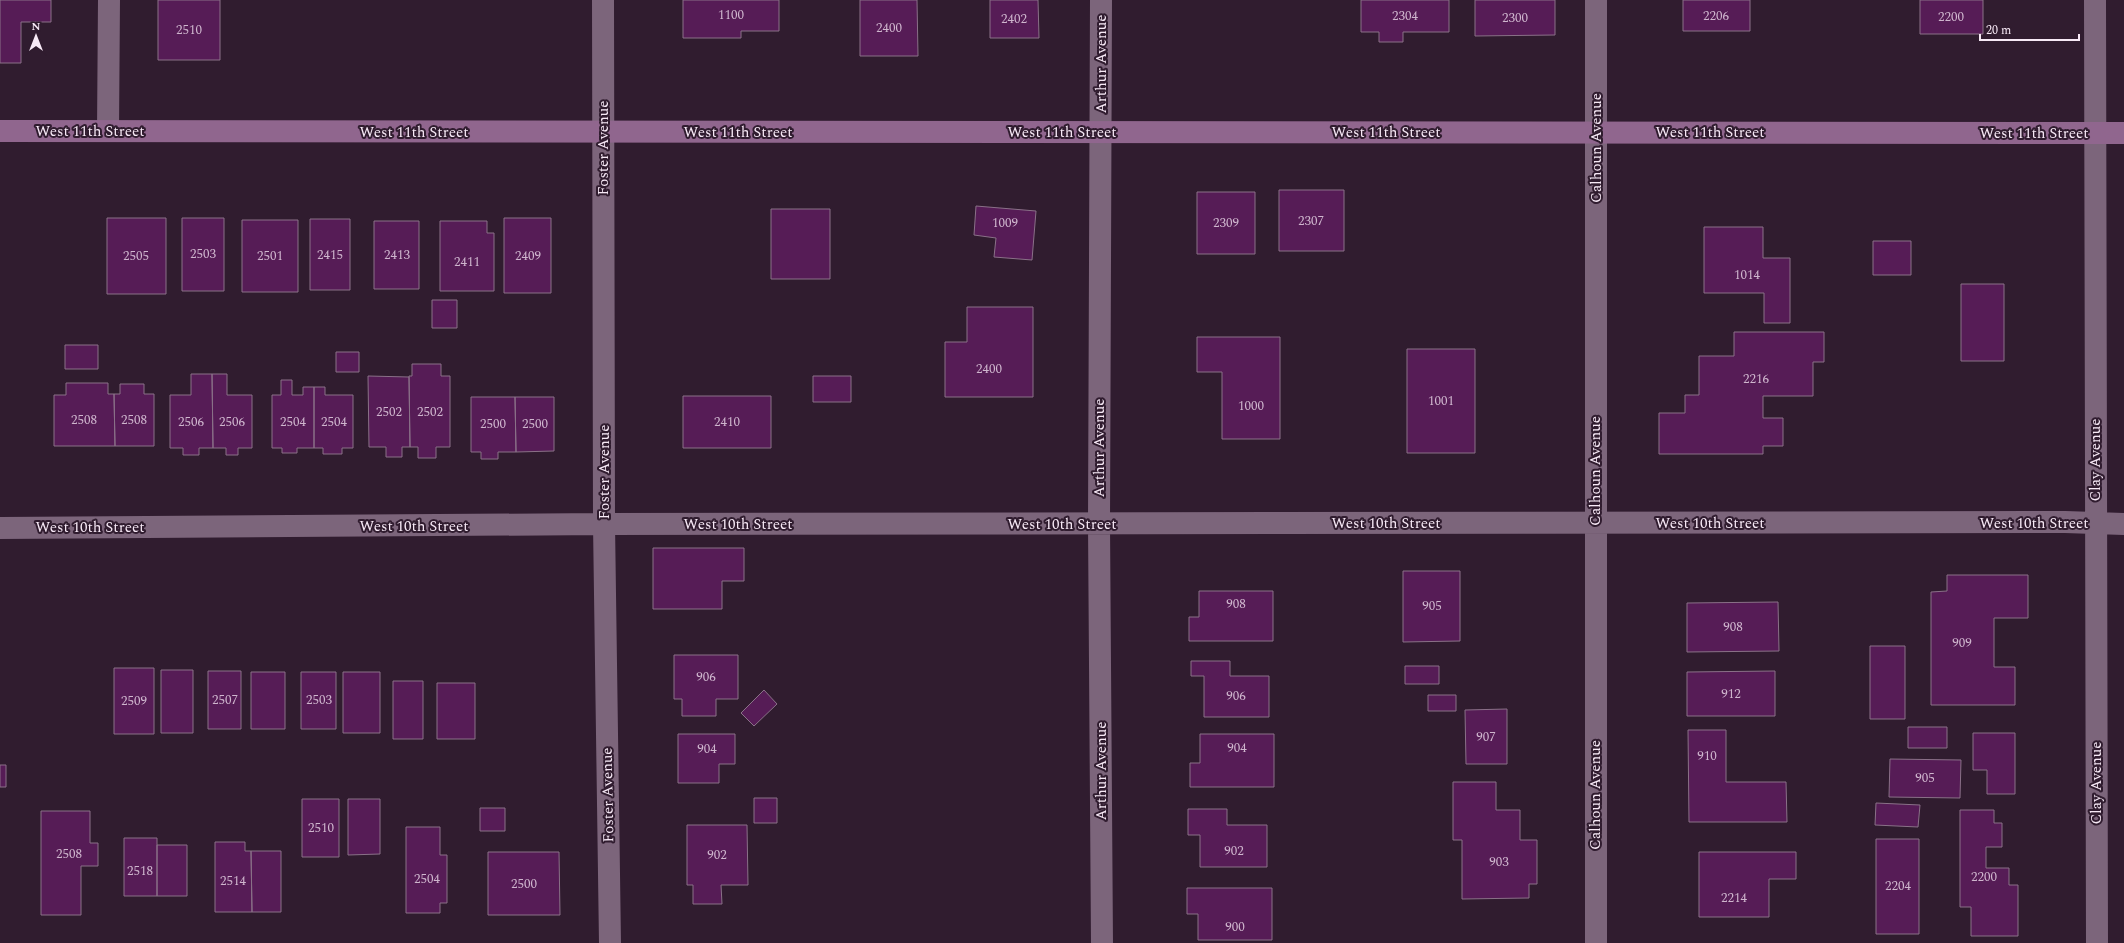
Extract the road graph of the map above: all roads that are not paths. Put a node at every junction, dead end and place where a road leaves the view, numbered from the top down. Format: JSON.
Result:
{"nodes":[{"id":1,"x":109,"y":0,"type":"edge"},
{"id":2,"x":603,"y":0,"type":"edge"},
{"id":3,"x":1101,"y":0,"type":"edge"},
{"id":4,"x":1596,"y":0,"type":"edge"},
{"id":5,"x":2095,"y":0,"type":"edge"},
{"id":6,"x":0,"y":131,"type":"edge"},
{"id":7,"x":108,"y":131,"type":"junction"},
{"id":8,"x":604,"y":132,"type":"junction"},
{"id":9,"x":1100,"y":132,"type":"junction"},
{"id":10,"x":1596,"y":132,"type":"junction"},
{"id":11,"x":2095,"y":133,"type":"junction"},
{"id":12,"x":2124,"y":133,"type":"edge"},
{"id":13,"x":1594,"y":523,"type":"junction"},
{"id":14,"x":2094,"y":523,"type":"junction"},
{"id":15,"x":604,"y":524,"type":"junction"},
{"id":16,"x":1099,"y":524,"type":"junction"},
{"id":17,"x":2124,"y":524,"type":"edge"},
{"id":18,"x":0,"y":528,"type":"edge"},
{"id":19,"x":610,"y":943,"type":"edge"},
{"id":20,"x":1102,"y":943,"type":"edge"},
{"id":21,"x":1596,"y":943,"type":"edge"},
{"id":22,"x":2097,"y":943,"type":"edge"}],
"edges":[{"from":1,"to":7,"type":"street"},
{"from":2,"to":8,"type":"street","name":"Foster Avenue"},
{"from":3,"to":9,"type":"street","name":"Arthur Avenue"},
{"from":4,"to":10,"type":"street","name":"Calhoun Avenue"},
{"from":5,"to":11,"type":"street","name":"Clay Avenue"},
{"from":6,"to":7,"type":"main road","name":"West 11th Street"},
{"from":7,"to":8,"type":"main road","name":"West 11th Street"},
{"from":8,"to":9,"type":"main road","name":"West 11th Street"},
{"from":8,"to":15,"type":"street","name":"Foster Avenue"},
{"from":9,"to":10,"type":"main road","name":"West 11th Street"},
{"from":9,"to":16,"type":"street","name":"Arthur Avenue"},
{"from":10,"to":11,"type":"main road","name":"West 11th Street"},
{"from":10,"to":13,"type":"street","name":"Calhoun Avenue"},
{"from":11,"to":12,"type":"main road","name":"West 11th Street"},
{"from":11,"to":14,"type":"street","name":"Clay Avenue"},
{"from":13,"to":14,"type":"street","name":"West 10th Street"},
{"from":13,"to":16,"type":"street","name":"West 10th Street"},
{"from":13,"to":21,"type":"street","name":"Calhoun Avenue"},
{"from":14,"to":17,"type":"street","name":"West 10th Street"},
{"from":14,"to":22,"type":"street","name":"Clay Avenue"},
{"from":15,"to":16,"type":"street","name":"West 10th Street"},
{"from":15,"to":18,"type":"street","name":"West 10th Street"},
{"from":15,"to":19,"type":"street","name":"Foster Avenue"},
{"from":16,"to":20,"type":"street","name":"Arthur Avenue"}]}
